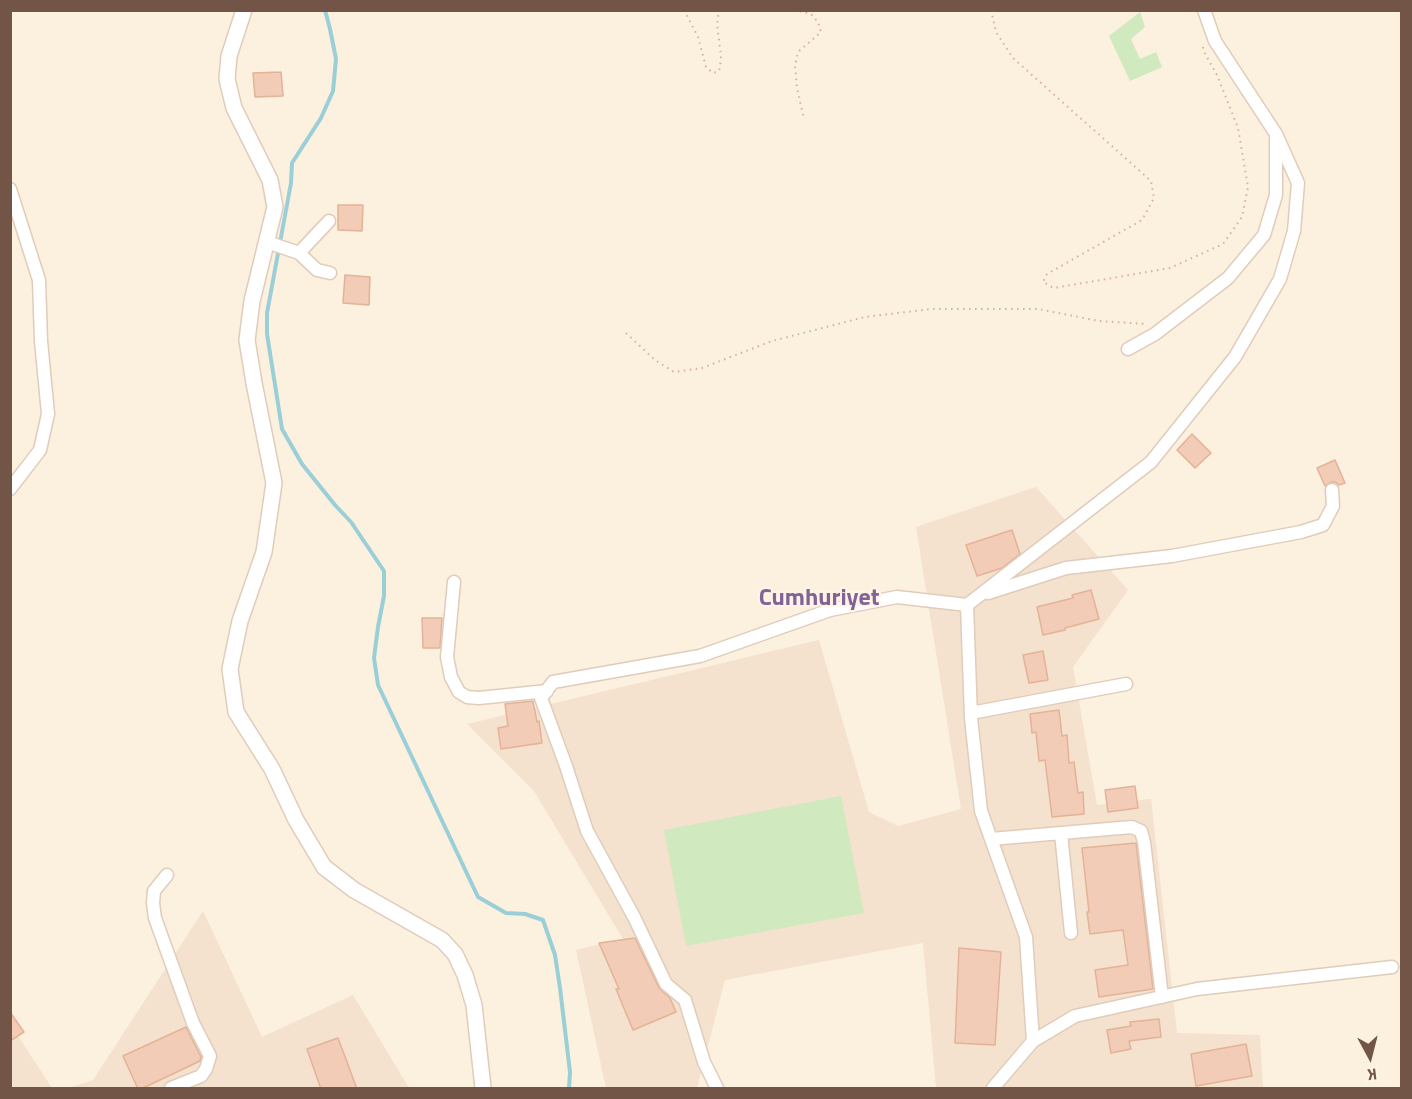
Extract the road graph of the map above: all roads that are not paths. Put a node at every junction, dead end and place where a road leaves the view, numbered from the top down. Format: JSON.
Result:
{"nodes":[{"id":1,"x":244,"y":10,"type":"edge"},
{"id":2,"x":1204,"y":10,"type":"edge"},
{"id":3,"x":1276,"y":134,"type":"junction"},
{"id":4,"x":10,"y":189,"type":"edge"},
{"id":5,"x":329,"y":221,"type":"dead end"},
{"id":6,"x":267,"y":242,"type":"junction"},
{"id":7,"x":299,"y":253,"type":"junction"},
{"id":8,"x":330,"y":273,"type":"dead end"},
{"id":9,"x":1128,"y":349,"type":"dead end"},
{"id":10,"x":10,"y":489,"type":"edge"},
{"id":11,"x":1332,"y":490,"type":"dead end"},
{"id":12,"x":454,"y":582,"type":"dead end"},
{"id":13,"x":978,"y":596,"type":"junction"},
{"id":14,"x":967,"y":605,"type":"junction"},
{"id":15,"x":1126,"y":684,"type":"dead end"},
{"id":16,"x":547,"y":691,"type":"junction"},
{"id":17,"x":971,"y":713,"type":"junction"},
{"id":18,"x":1061,"y":833,"type":"junction"},
{"id":19,"x":991,"y":838,"type":"junction"},
{"id":20,"x":167,"y":875,"type":"dead end"},
{"id":21,"x":1071,"y":933,"type":"dead end"},
{"id":22,"x":1392,"y":967,"type":"dead end"},
{"id":23,"x":1162,"y":997,"type":"junction"},
{"id":24,"x":1033,"y":1041,"type":"junction"},
{"id":25,"x":171,"y":1089,"type":"edge"},
{"id":26,"x":483,"y":1089,"type":"edge"},
{"id":27,"x":717,"y":1089,"type":"edge"},
{"id":28,"x":993,"y":1089,"type":"edge"}],
"edges":[{"from":1,"to":6,"type":"street"},
{"from":2,"to":3,"type":"street"},
{"from":3,"to":9,"type":"street"},
{"from":3,"to":13,"type":"street"},
{"from":4,"to":10,"type":"street"},
{"from":5,"to":7,"type":"street"},
{"from":6,"to":7,"type":"street"},
{"from":6,"to":26,"type":"street"},
{"from":7,"to":8,"type":"street"},
{"from":11,"to":13,"type":"street"},
{"from":12,"to":16,"type":"street"},
{"from":13,"to":14,"type":"street"},
{"from":14,"to":16,"type":"street"},
{"from":14,"to":17,"type":"street"},
{"from":15,"to":17,"type":"street"},
{"from":16,"to":27,"type":"street"},
{"from":17,"to":19,"type":"street"},
{"from":18,"to":19,"type":"street"},
{"from":18,"to":21,"type":"street"},
{"from":18,"to":23,"type":"street"},
{"from":19,"to":24,"type":"street"},
{"from":20,"to":25,"type":"street"},
{"from":22,"to":23,"type":"street"},
{"from":23,"to":24,"type":"street"},
{"from":24,"to":28,"type":"street"}]}
